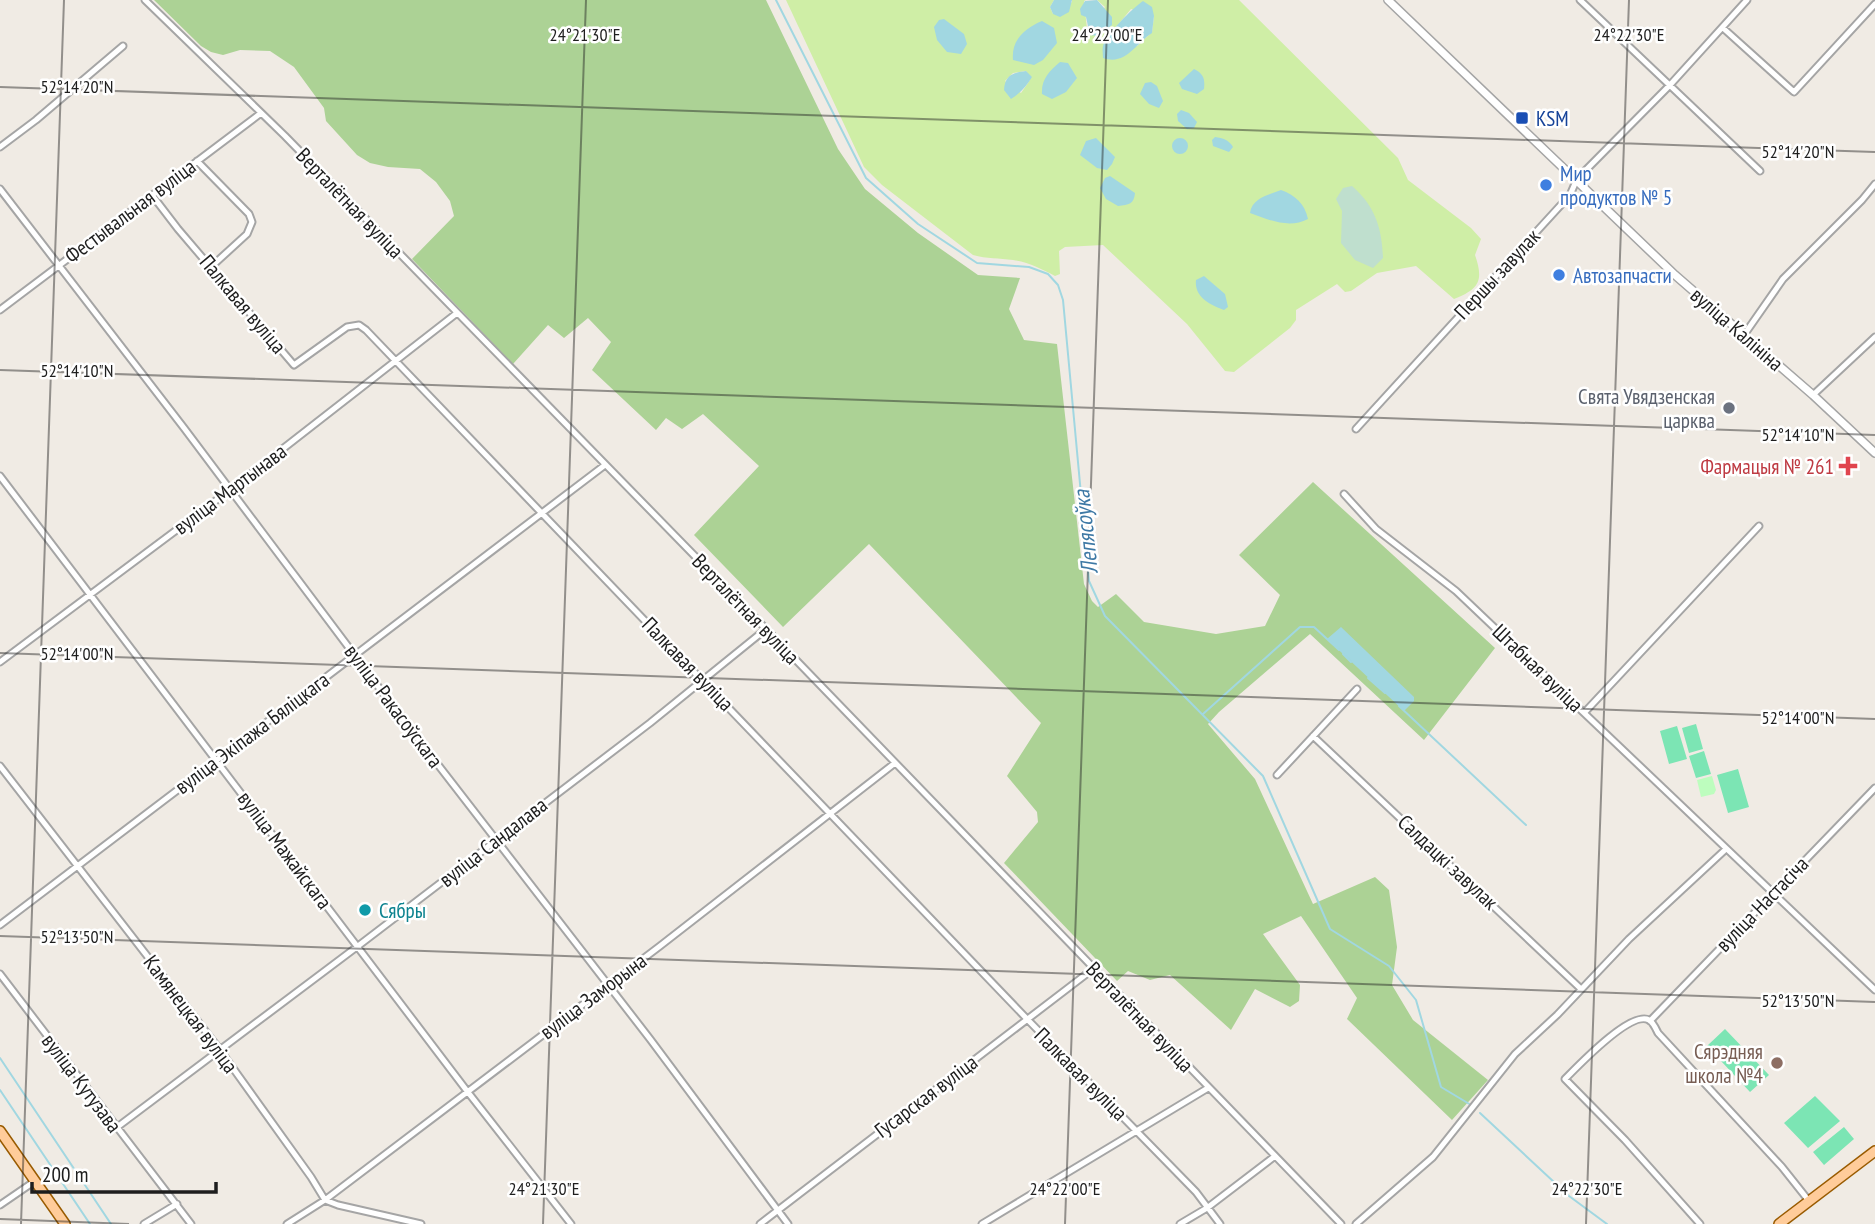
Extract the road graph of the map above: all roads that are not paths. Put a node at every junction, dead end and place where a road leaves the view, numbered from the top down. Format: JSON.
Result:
{"nodes":[{"id":1,"x":145,"y":0,"type":"edge"},
{"id":2,"x":1388,"y":0,"type":"edge"},
{"id":3,"x":1580,"y":0,"type":"edge"},
{"id":4,"x":1747,"y":0,"type":"edge"},
{"id":5,"x":1875,"y":4,"type":"edge"},
{"id":6,"x":1723,"y":28,"type":"junction"},
{"id":7,"x":123,"y":46,"type":"dead end"},
{"id":8,"x":1670,"y":85,"type":"junction"},
{"id":9,"x":261,"y":113,"type":"junction"},
{"id":10,"x":0,"y":147,"type":"edge"},
{"id":11,"x":197,"y":161,"type":"junction"},
{"id":12,"x":1760,"y":171,"type":"dead end"},
{"id":13,"x":1577,"y":179,"type":"junction"},
{"id":14,"x":1875,"y":184,"type":"edge"},
{"id":15,"x":0,"y":189,"type":"edge"},
{"id":16,"x":152,"y":194,"type":"junction"},
{"id":17,"x":212,"y":266,"type":"junction"},
{"id":18,"x":58,"y":267,"type":"junction"},
{"id":19,"x":0,"y":310,"type":"edge"},
{"id":20,"x":457,"y":313,"type":"junction"},
{"id":21,"x":1744,"y":335,"type":"junction"},
{"id":22,"x":1875,"y":337,"type":"edge"},
{"id":23,"x":395,"y":361,"type":"junction"},
{"id":24,"x":1813,"y":395,"type":"junction"},
{"id":25,"x":1356,"y":429,"type":"dead end"},
{"id":26,"x":1875,"y":453,"type":"edge"},
{"id":27,"x":605,"y":465,"type":"junction"},
{"id":28,"x":0,"y":475,"type":"edge"},
{"id":29,"x":230,"y":490,"type":"junction"},
{"id":30,"x":1344,"y":494,"type":"dead end"},
{"id":31,"x":541,"y":513,"type":"junction"},
{"id":32,"x":1759,"y":526,"type":"dead end"},
{"id":33,"x":90,"y":593,"type":"junction"},
{"id":34,"x":766,"y":629,"type":"junction"},
{"id":35,"x":354,"y":655,"type":"junction"},
{"id":36,"x":0,"y":662,"type":"edge"},
{"id":37,"x":704,"y":680,"type":"junction"},
{"id":38,"x":1357,"y":689,"type":"dead end"},
{"id":39,"x":1584,"y":713,"type":"junction"},
{"id":40,"x":1313,"y":736,"type":"junction"},
{"id":41,"x":216,"y":760,"type":"junction"},
{"id":42,"x":895,"y":763,"type":"junction"},
{"id":43,"x":0,"y":766,"type":"edge"},
{"id":44,"x":1277,"y":775,"type":"dead end"},
{"id":45,"x":1875,"y":788,"type":"edge"},
{"id":46,"x":831,"y":813,"type":"junction"},
{"id":47,"x":496,"y":839,"type":"junction"},
{"id":48,"x":1726,"y":849,"type":"junction"},
{"id":49,"x":78,"y":867,"type":"junction"},
{"id":50,"x":1773,"y":892,"type":"junction"},
{"id":51,"x":0,"y":925,"type":"edge"},
{"id":52,"x":358,"y":946,"type":"junction"},
{"id":53,"x":1093,"y":969,"type":"junction"},
{"id":54,"x":0,"y":974,"type":"edge"},
{"id":55,"x":607,"y":986,"type":"junction"},
{"id":56,"x":1581,"y":989,"type":"junction"},
{"id":57,"x":1875,"y":990,"type":"edge"},
{"id":58,"x":1028,"y":1020,"type":"junction"},
{"id":59,"x":1650,"y":1021,"type":"junction"},
{"id":60,"x":220,"y":1050,"type":"junction"},
{"id":61,"x":1208,"y":1088,"type":"junction"},
{"id":62,"x":467,"y":1091,"type":"junction"},
{"id":63,"x":116,"y":1128,"type":"junction"},
{"id":64,"x":1136,"y":1130,"type":"junction"},
{"id":65,"x":0,"y":1131,"type":"edge"},
{"id":66,"x":1874,"y":1154,"type":"edge"},
{"id":67,"x":1275,"y":1156,"type":"junction"},
{"id":68,"x":35,"y":1181,"type":"junction"},
{"id":69,"x":325,"y":1200,"type":"junction"},
{"id":70,"x":1809,"y":1201,"type":"junction"},
{"id":71,"x":177,"y":1204,"type":"junction"},
{"id":72,"x":0,"y":1205,"type":"edge"},
{"id":73,"x":1207,"y":1208,"type":"junction"},
{"id":74,"x":778,"y":1210,"type":"junction"},
{"id":75,"x":289,"y":1223,"type":"edge"},
{"id":76,"x":65,"y":1224,"type":"edge"},
{"id":77,"x":144,"y":1224,"type":"edge"},
{"id":78,"x":191,"y":1224,"type":"edge"},
{"id":79,"x":421,"y":1224,"type":"edge"},
{"id":80,"x":571,"y":1224,"type":"edge"},
{"id":81,"x":760,"y":1224,"type":"edge"},
{"id":82,"x":788,"y":1224,"type":"edge"},
{"id":83,"x":982,"y":1224,"type":"edge"},
{"id":84,"x":1180,"y":1224,"type":"edge"},
{"id":85,"x":1220,"y":1224,"type":"edge"},
{"id":86,"x":1342,"y":1224,"type":"edge"},
{"id":87,"x":1356,"y":1224,"type":"edge"},
{"id":88,"x":1700,"y":1224,"type":"edge"},
{"id":89,"x":1779,"y":1224,"type":"edge"}],
"edges":[{"from":1,"to":9,"type":"street","name":"Верталётная вуліца"},
{"from":2,"to":13,"type":"street","name":"вуліца Калініна"},
{"from":3,"to":8,"type":"street"},
{"from":4,"to":6,"type":"street","name":"Першы завулак"},
{"from":5,"to":6,"type":"street"},
{"from":6,"to":8,"type":"street","name":"Першы завулак"},
{"from":7,"to":10,"type":"street"},
{"from":8,"to":12,"type":"street"},
{"from":8,"to":13,"type":"street","name":"Першы завулак"},
{"from":9,"to":11,"type":"street","name":"Фестывальная вуліца"},
{"from":9,"to":20,"type":"street","name":"Верталётная вуліца"},
{"from":11,"to":16,"type":"street","name":"Фестывальная вуліца"},
{"from":11,"to":17,"type":"street"},
{"from":13,"to":21,"type":"street","name":"вуліца Калініна"},
{"from":13,"to":25,"type":"street","name":"Першы завулак"},
{"from":14,"to":21,"type":"street"},
{"from":15,"to":18,"type":"street","name":"вуліца Ракасоўскага"},
{"from":16,"to":17,"type":"street","name":"Палкавая вуліца"},
{"from":16,"to":18,"type":"street","name":"Фестывальная вуліца"},
{"from":17,"to":23,"type":"street","name":"Палкавая вуліца"},
{"from":18,"to":19,"type":"street","name":"Фестывальная вуліца"},
{"from":18,"to":29,"type":"street","name":"вуліца Ракасоўскага"},
{"from":20,"to":23,"type":"street","name":"вуліца Мартынава"},
{"from":20,"to":27,"type":"street","name":"Верталётная вуліца"},
{"from":21,"to":24,"type":"street","name":"вуліца Калініна"},
{"from":22,"to":24,"type":"street"},
{"from":23,"to":29,"type":"street","name":"вуліца Мартынава"},
{"from":23,"to":31,"type":"street","name":"Палкавая вуліца"},
{"from":24,"to":26,"type":"street","name":"вуліца Калініна"},
{"from":27,"to":31,"type":"street","name":"вуліца Экіпажа Бяліцкага"},
{"from":27,"to":34,"type":"street","name":"Верталётная вуліца"},
{"from":28,"to":33,"type":"street","name":"вуліца Мажайскага"},
{"from":29,"to":33,"type":"street","name":"вуліца Мартынава"},
{"from":29,"to":35,"type":"street","name":"вуліца Ракасоўскага"},
{"from":30,"to":39,"type":"street","name":"Штабная вуліца"},
{"from":31,"to":35,"type":"street","name":"вуліца Экіпажа Бяліцкага"},
{"from":31,"to":37,"type":"street","name":"Палкавая вуліца"},
{"from":32,"to":39,"type":"street"},
{"from":33,"to":36,"type":"street","name":"вуліца Мартынава"},
{"from":33,"to":41,"type":"street","name":"вуліца Мажайскага"},
{"from":34,"to":37,"type":"street","name":"вуліца Сандалава"},
{"from":34,"to":42,"type":"street","name":"Верталётная вуліца"},
{"from":35,"to":41,"type":"street","name":"вуліца Экіпажа Бяліцкага"},
{"from":35,"to":47,"type":"street","name":"вуліца Ракасоўскага"},
{"from":37,"to":46,"type":"street","name":"Палкавая вуліца"},
{"from":37,"to":47,"type":"street","name":"вуліца Сандалава"},
{"from":38,"to":40,"type":"street"},
{"from":39,"to":48,"type":"street","name":"Штабная вуліца"},
{"from":40,"to":44,"type":"street"},
{"from":40,"to":56,"type":"street","name":"Салдацкі завулак"},
{"from":41,"to":49,"type":"street","name":"вуліца Экіпажа Бяліцкага"},
{"from":41,"to":52,"type":"street","name":"вуліца Мажайскага"},
{"from":42,"to":46,"type":"street","name":"вуліца Заморына"},
{"from":42,"to":53,"type":"street","name":"Верталётная вуліца"},
{"from":43,"to":49,"type":"street","name":"Камянецкая вуліца"},
{"from":45,"to":50,"type":"street","name":"вуліца Настасіча"},
{"from":46,"to":55,"type":"street","name":"вуліца Заморына"},
{"from":46,"to":58,"type":"street","name":"Палкавая вуліца"},
{"from":47,"to":52,"type":"street","name":"вуліца Сандалава"},
{"from":47,"to":55,"type":"street","name":"вуліца Ракасоўскага"},
{"from":48,"to":50,"type":"street","name":"Штабная вуліца"},
{"from":48,"to":56,"type":"street"},
{"from":49,"to":51,"type":"street","name":"вуліца Экіпажа Бяліцкага"},
{"from":49,"to":60,"type":"street","name":"Камянецкая вуліца"},
{"from":50,"to":57,"type":"street","name":"Штабная вуліца"},
{"from":50,"to":59,"type":"street","name":"вуліца Настасіча"},
{"from":52,"to":60,"type":"street","name":"вуліца Сандалава"},
{"from":52,"to":62,"type":"street","name":"вуліца Мажайскага"},
{"from":53,"to":58,"type":"street","name":"Гусарская вуліца"},
{"from":53,"to":61,"type":"street","name":"Верталётная вуліца"},
{"from":54,"to":63,"type":"street","name":"вуліца Кутузава"},
{"from":55,"to":62,"type":"street","name":"вуліца Заморына"},
{"from":55,"to":74,"type":"street","name":"вуліца Ракасоўскага"},
{"from":56,"to":87,"type":"street"},
{"from":58,"to":64,"type":"street","name":"Палкавая вуліца"},
{"from":58,"to":74,"type":"street","name":"Гусарская вуліца"},
{"from":59,"to":70,"type":"street"},
{"from":59,"to":88,"type":"street"},
{"from":60,"to":63,"type":"street","name":"вуліца Сандалава"},
{"from":60,"to":69,"type":"street","name":"Камянецкая вуліца"},
{"from":61,"to":64,"type":"street"},
{"from":61,"to":67,"type":"street","name":"Верталётная вуліца"},
{"from":62,"to":69,"type":"street","name":"вуліца Заморына"},
{"from":62,"to":80,"type":"street","name":"вуліца Мажайскага"},
{"from":63,"to":71,"type":"street","name":"вуліца Кутузава"},
{"from":64,"to":73,"type":"street","name":"Палкавая вуліца"},
{"from":64,"to":83,"type":"street"},
{"from":65,"to":68,"type":"main road"},
{"from":66,"to":70,"type":"main road"},
{"from":67,"to":73,"type":"street"},
{"from":67,"to":86,"type":"street","name":"Верталётная вуліца"},
{"from":68,"to":72,"type":"street"},
{"from":68,"to":76,"type":"main road"},
{"from":69,"to":75,"type":"street","name":"вуліца Заморына"},
{"from":69,"to":79,"type":"street"},
{"from":70,"to":89,"type":"main road"},
{"from":71,"to":77,"type":"street"},
{"from":71,"to":78,"type":"street","name":"вуліца Кутузава"},
{"from":73,"to":84,"type":"street"},
{"from":73,"to":85,"type":"street","name":"Палкавая вуліца"},
{"from":74,"to":81,"type":"street","name":"Гусарская вуліца"},
{"from":74,"to":82,"type":"street","name":"вуліца Ракасоўскага"}]}
